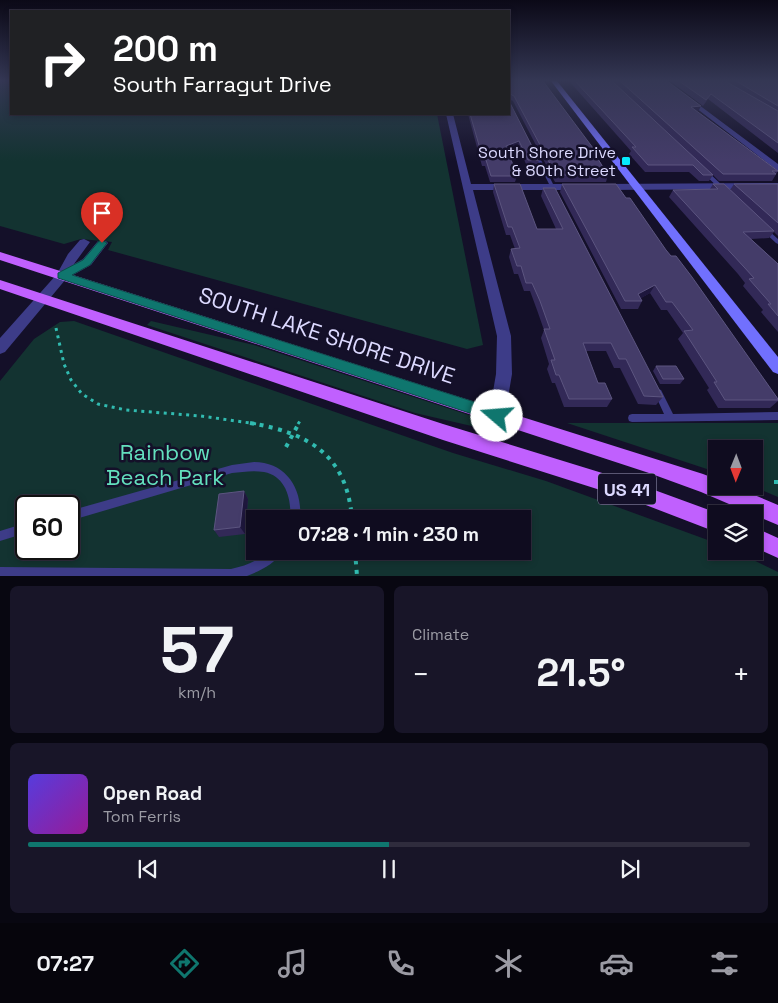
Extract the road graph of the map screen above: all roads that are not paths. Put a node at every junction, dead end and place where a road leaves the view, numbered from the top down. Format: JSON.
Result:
{"nodes":[{"id":1,"x":575,"y":108,"type":"edge"},
{"id":2,"x":699,"y":108,"type":"edge"},
{"id":3,"x":449,"y":115,"type":"edge"},
{"id":4,"x":531,"y":145,"type":"edge"},
{"id":5,"x":699,"y":166,"type":"edge"},
{"id":6,"x":778,"y":168,"type":"edge"},
{"id":7,"x":636,"y":186,"type":"junction"},
{"id":8,"x":720,"y":186,"type":"junction"},
{"id":9,"x":778,"y":186,"type":"edge"},
{"id":10,"x":467,"y":187,"type":"junction"},
{"id":11,"x":554,"y":191,"type":"junction"},
{"id":12,"x":729,"y":195,"type":"edge"},
{"id":13,"x":764,"y":229,"type":"edge"},
{"id":14,"x":84,"y":242,"type":"dead end"},
{"id":15,"x":778,"y":242,"type":"edge"},
{"id":16,"x":102,"y":243,"type":"dead end"},
{"id":17,"x":0,"y":256,"type":"edge"},
{"id":18,"x":62,"y":276,"type":"junction"},
{"id":19,"x":0,"y":284,"type":"edge"},
{"id":20,"x":43,"y":299,"type":"junction"},
{"id":21,"x":0,"y":348,"type":"edge"},
{"id":22,"x":778,"y":368,"type":"edge"},
{"id":23,"x":652,"y":382,"type":"edge"},
{"id":24,"x":497,"y":416,"type":"junction"},
{"id":25,"x":778,"y":416,"type":"edge"},
{"id":26,"x":670,"y":417,"type":"junction"},
{"id":27,"x":632,"y":418,"type":"dead end"},
{"id":28,"x":294,"y":510,"type":"edge"},
{"id":29,"x":80,"y":513,"type":"edge"},
{"id":30,"x":778,"y":515,"type":"edge"},
{"id":31,"x":708,"y":519,"type":"edge"},
{"id":32,"x":15,"y":531,"type":"edge"},
{"id":33,"x":0,"y":536,"type":"edge"},
{"id":34,"x":763,"y":541,"type":"edge"},
{"id":35,"x":778,"y":548,"type":"edge"},
{"id":36,"x":267,"y":560,"type":"edge"},
{"id":37,"x":0,"y":572,"type":"edge"}],
"edges":[{"from":1,"to":7,"type":"street"},
{"from":2,"to":6,"type":"street"},
{"from":3,"to":10,"type":"street"},
{"from":4,"to":11,"type":"lane"},
{"from":5,"to":8,"type":"lane"},
{"from":7,"to":8,"type":"street"},
{"from":7,"to":11,"type":"street"},
{"from":7,"to":22,"type":"street"},
{"from":8,"to":9,"type":"street"},
{"from":8,"to":12,"type":"lane"},
{"from":10,"to":11,"type":"street"},
{"from":10,"to":24,"type":"street"},
{"from":13,"to":15,"type":"lane"},
{"from":14,"to":18,"type":"street"},
{"from":16,"to":18,"type":"street"},
{"from":17,"to":18,"type":"main road","name":"SOUTH LAKE SHORE DRIVE","number":"US 41"},
{"from":18,"to":20,"type":"street"},
{"from":18,"to":24,"type":"main road","name":"SOUTH LAKE SHORE DRIVE","number":"US 41"},
{"from":19,"to":20,"type":"main road","number":"US 41"},
{"from":20,"to":21,"type":"street"},
{"from":20,"to":31,"type":"main road","number":"US 41"},
{"from":23,"to":26,"type":"lane"},
{"from":24,"to":30,"type":"main road","name":"SOUTH LAKE SHORE DRIVE","number":"US 41"},
{"from":25,"to":26,"type":"lane"},
{"from":26,"to":27,"type":"lane"},
{"from":28,"to":29,"type":"lane"},
{"from":32,"to":33,"type":"lane"},
{"from":34,"to":35,"type":"main road"},
{"from":36,"to":37,"type":"lane"}]}
